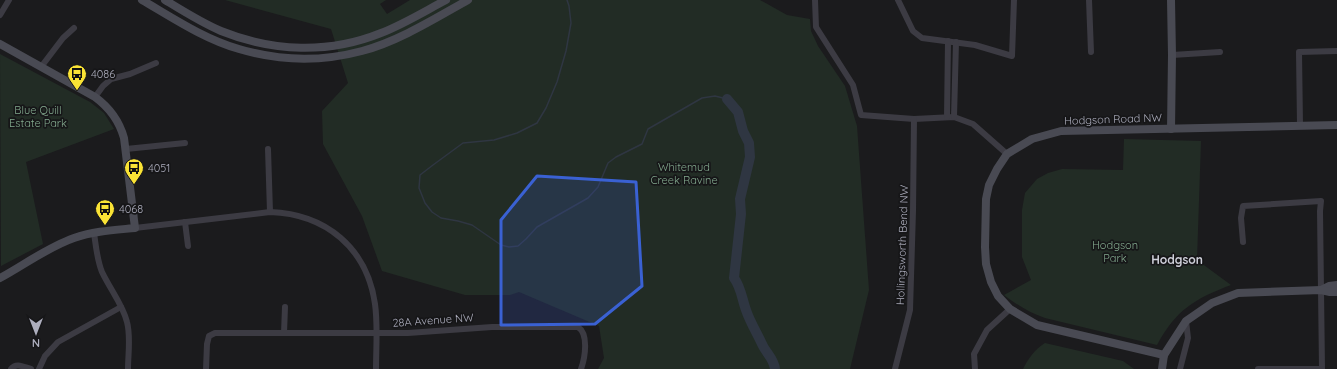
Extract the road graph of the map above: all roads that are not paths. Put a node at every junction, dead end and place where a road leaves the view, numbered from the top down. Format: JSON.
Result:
{"nodes":[{"id":1,"x":9,"y":0,"type":"edge"},
{"id":2,"x":142,"y":0,"type":"edge"},
{"id":3,"x":165,"y":0,"type":"edge"},
{"id":4,"x":446,"y":0,"type":"edge"},
{"id":5,"x":468,"y":0,"type":"edge"},
{"id":6,"x":815,"y":0,"type":"edge"},
{"id":7,"x":898,"y":0,"type":"edge"},
{"id":8,"x":1014,"y":0,"type":"edge"},
{"id":9,"x":1089,"y":0,"type":"edge"},
{"id":10,"x":1172,"y":0,"type":"edge"},
{"id":11,"x":0,"y":15,"type":"edge"},
{"id":12,"x":74,"y":28,"type":"dead end"},
{"id":13,"x":948,"y":41,"type":"junction"},
{"id":14,"x":956,"y":42,"type":"junction"},
{"id":15,"x":0,"y":44,"type":"edge"},
{"id":16,"x":1337,"y":51,"type":"edge"},
{"id":17,"x":1091,"y":52,"type":"dead end"},
{"id":18,"x":1220,"y":52,"type":"dead end"},
{"id":19,"x":1172,"y":55,"type":"junction"},
{"id":20,"x":156,"y":64,"type":"dead end"},
{"id":21,"x":42,"y":67,"type":"junction"},
{"id":22,"x":95,"y":97,"type":"junction"},
{"id":23,"x":950,"y":117,"type":"junction"},
{"id":24,"x":914,"y":119,"type":"junction"},
{"id":25,"x":1300,"y":125,"type":"junction"},
{"id":26,"x":1337,"y":125,"type":"edge"},
{"id":27,"x":1171,"y":129,"type":"junction"},
{"id":28,"x":185,"y":143,"type":"dead end"},
{"id":29,"x":126,"y":149,"type":"junction"},
{"id":30,"x":268,"y":149,"type":"dead end"},
{"id":31,"x":1007,"y":154,"type":"junction"},
{"id":32,"x":270,"y":212,"type":"junction"},
{"id":33,"x":185,"y":222,"type":"junction"},
{"id":34,"x":136,"y":228,"type":"junction"},
{"id":35,"x":94,"y":233,"type":"junction"},
{"id":36,"x":1243,"y":242,"type":"dead end"},
{"id":37,"x":188,"y":246,"type":"dead end"},
{"id":38,"x":0,"y":278,"type":"edge"},
{"id":39,"x":1337,"y":286,"type":"edge"},
{"id":40,"x":1321,"y":290,"type":"junction"},
{"id":41,"x":1337,"y":292,"type":"edge"},
{"id":42,"x":120,"y":307,"type":"junction"},
{"id":43,"x":285,"y":307,"type":"dead end"},
{"id":44,"x":1010,"y":309,"type":"junction"},
{"id":45,"x":1186,"y":321,"type":"junction"},
{"id":46,"x":284,"y":333,"type":"junction"},
{"id":47,"x":376,"y":333,"type":"junction"},
{"id":48,"x":1164,"y":354,"type":"junction"},
{"id":49,"x":11,"y":369,"type":"edge"},
{"id":50,"x":31,"y":369,"type":"edge"},
{"id":51,"x":38,"y":369,"type":"edge"},
{"id":52,"x":128,"y":369,"type":"edge"},
{"id":53,"x":206,"y":369,"type":"edge"},
{"id":54,"x":376,"y":369,"type":"edge"},
{"id":55,"x":581,"y":369,"type":"edge"},
{"id":56,"x":895,"y":369,"type":"edge"},
{"id":57,"x":974,"y":369,"type":"edge"},
{"id":58,"x":1162,"y":369,"type":"edge"},
{"id":59,"x":1180,"y":369,"type":"edge"},
{"id":60,"x":1258,"y":369,"type":"edge"},
{"id":61,"x":1322,"y":369,"type":"edge"}],
"edges":[{"from":1,"to":11,"type":"street"},
{"from":2,"to":5,"type":"street"},
{"from":3,"to":4,"type":"street"},
{"from":6,"to":24,"type":"street"},
{"from":7,"to":13,"type":"street"},
{"from":8,"to":14,"type":"street"},
{"from":9,"to":17,"type":"street"},
{"from":10,"to":19,"type":"street"},
{"from":12,"to":21,"type":"street"},
{"from":13,"to":14,"type":"street"},
{"from":13,"to":23,"type":"street"},
{"from":14,"to":23,"type":"street"},
{"from":15,"to":21,"type":"street"},
{"from":16,"to":25,"type":"street"},
{"from":18,"to":19,"type":"street"},
{"from":19,"to":27,"type":"street"},
{"from":20,"to":22,"type":"street"},
{"from":21,"to":22,"type":"street"},
{"from":22,"to":29,"type":"street"},
{"from":23,"to":24,"type":"street"},
{"from":23,"to":31,"type":"street"},
{"from":24,"to":56,"type":"street","name":"Hollingsworth Bend NW"},
{"from":25,"to":26,"type":"street","name":"Hodgson Road NW"},
{"from":25,"to":27,"type":"street","name":"Hodgson Road NW"},
{"from":27,"to":31,"type":"street","name":"Hodgson Road NW"},
{"from":28,"to":29,"type":"street"},
{"from":29,"to":34,"type":"street"},
{"from":30,"to":32,"type":"street"},
{"from":31,"to":44,"type":"street","name":"Hodgson Road NW"},
{"from":32,"to":33,"type":"street"},
{"from":32,"to":47,"type":"street"},
{"from":33,"to":34,"type":"street"},
{"from":33,"to":37,"type":"street"},
{"from":34,"to":35,"type":"street"},
{"from":35,"to":38,"type":"street"},
{"from":35,"to":42,"type":"street"},
{"from":36,"to":40,"type":"street"},
{"from":39,"to":40,"type":"street"},
{"from":40,"to":41,"type":"street"},
{"from":40,"to":45,"type":"street"},
{"from":40,"to":61,"type":"street"},
{"from":42,"to":51,"type":"street"},
{"from":42,"to":52,"type":"street"},
{"from":43,"to":46,"type":"street"},
{"from":44,"to":48,"type":"street","name":"Hodgson Road NW"},
{"from":44,"to":57,"type":"street"},
{"from":45,"to":48,"type":"street"},
{"from":45,"to":59,"type":"street"},
{"from":46,"to":47,"type":"street","name":"28A Avenue NW"},
{"from":46,"to":53,"type":"street","name":"28A Avenue NW"},
{"from":47,"to":54,"type":"street"},
{"from":47,"to":55,"type":"street","name":"28A Avenue NW"},
{"from":48,"to":58,"type":"street"},
{"from":49,"to":50,"type":"street"},
{"from":60,"to":61,"type":"street"}]}
